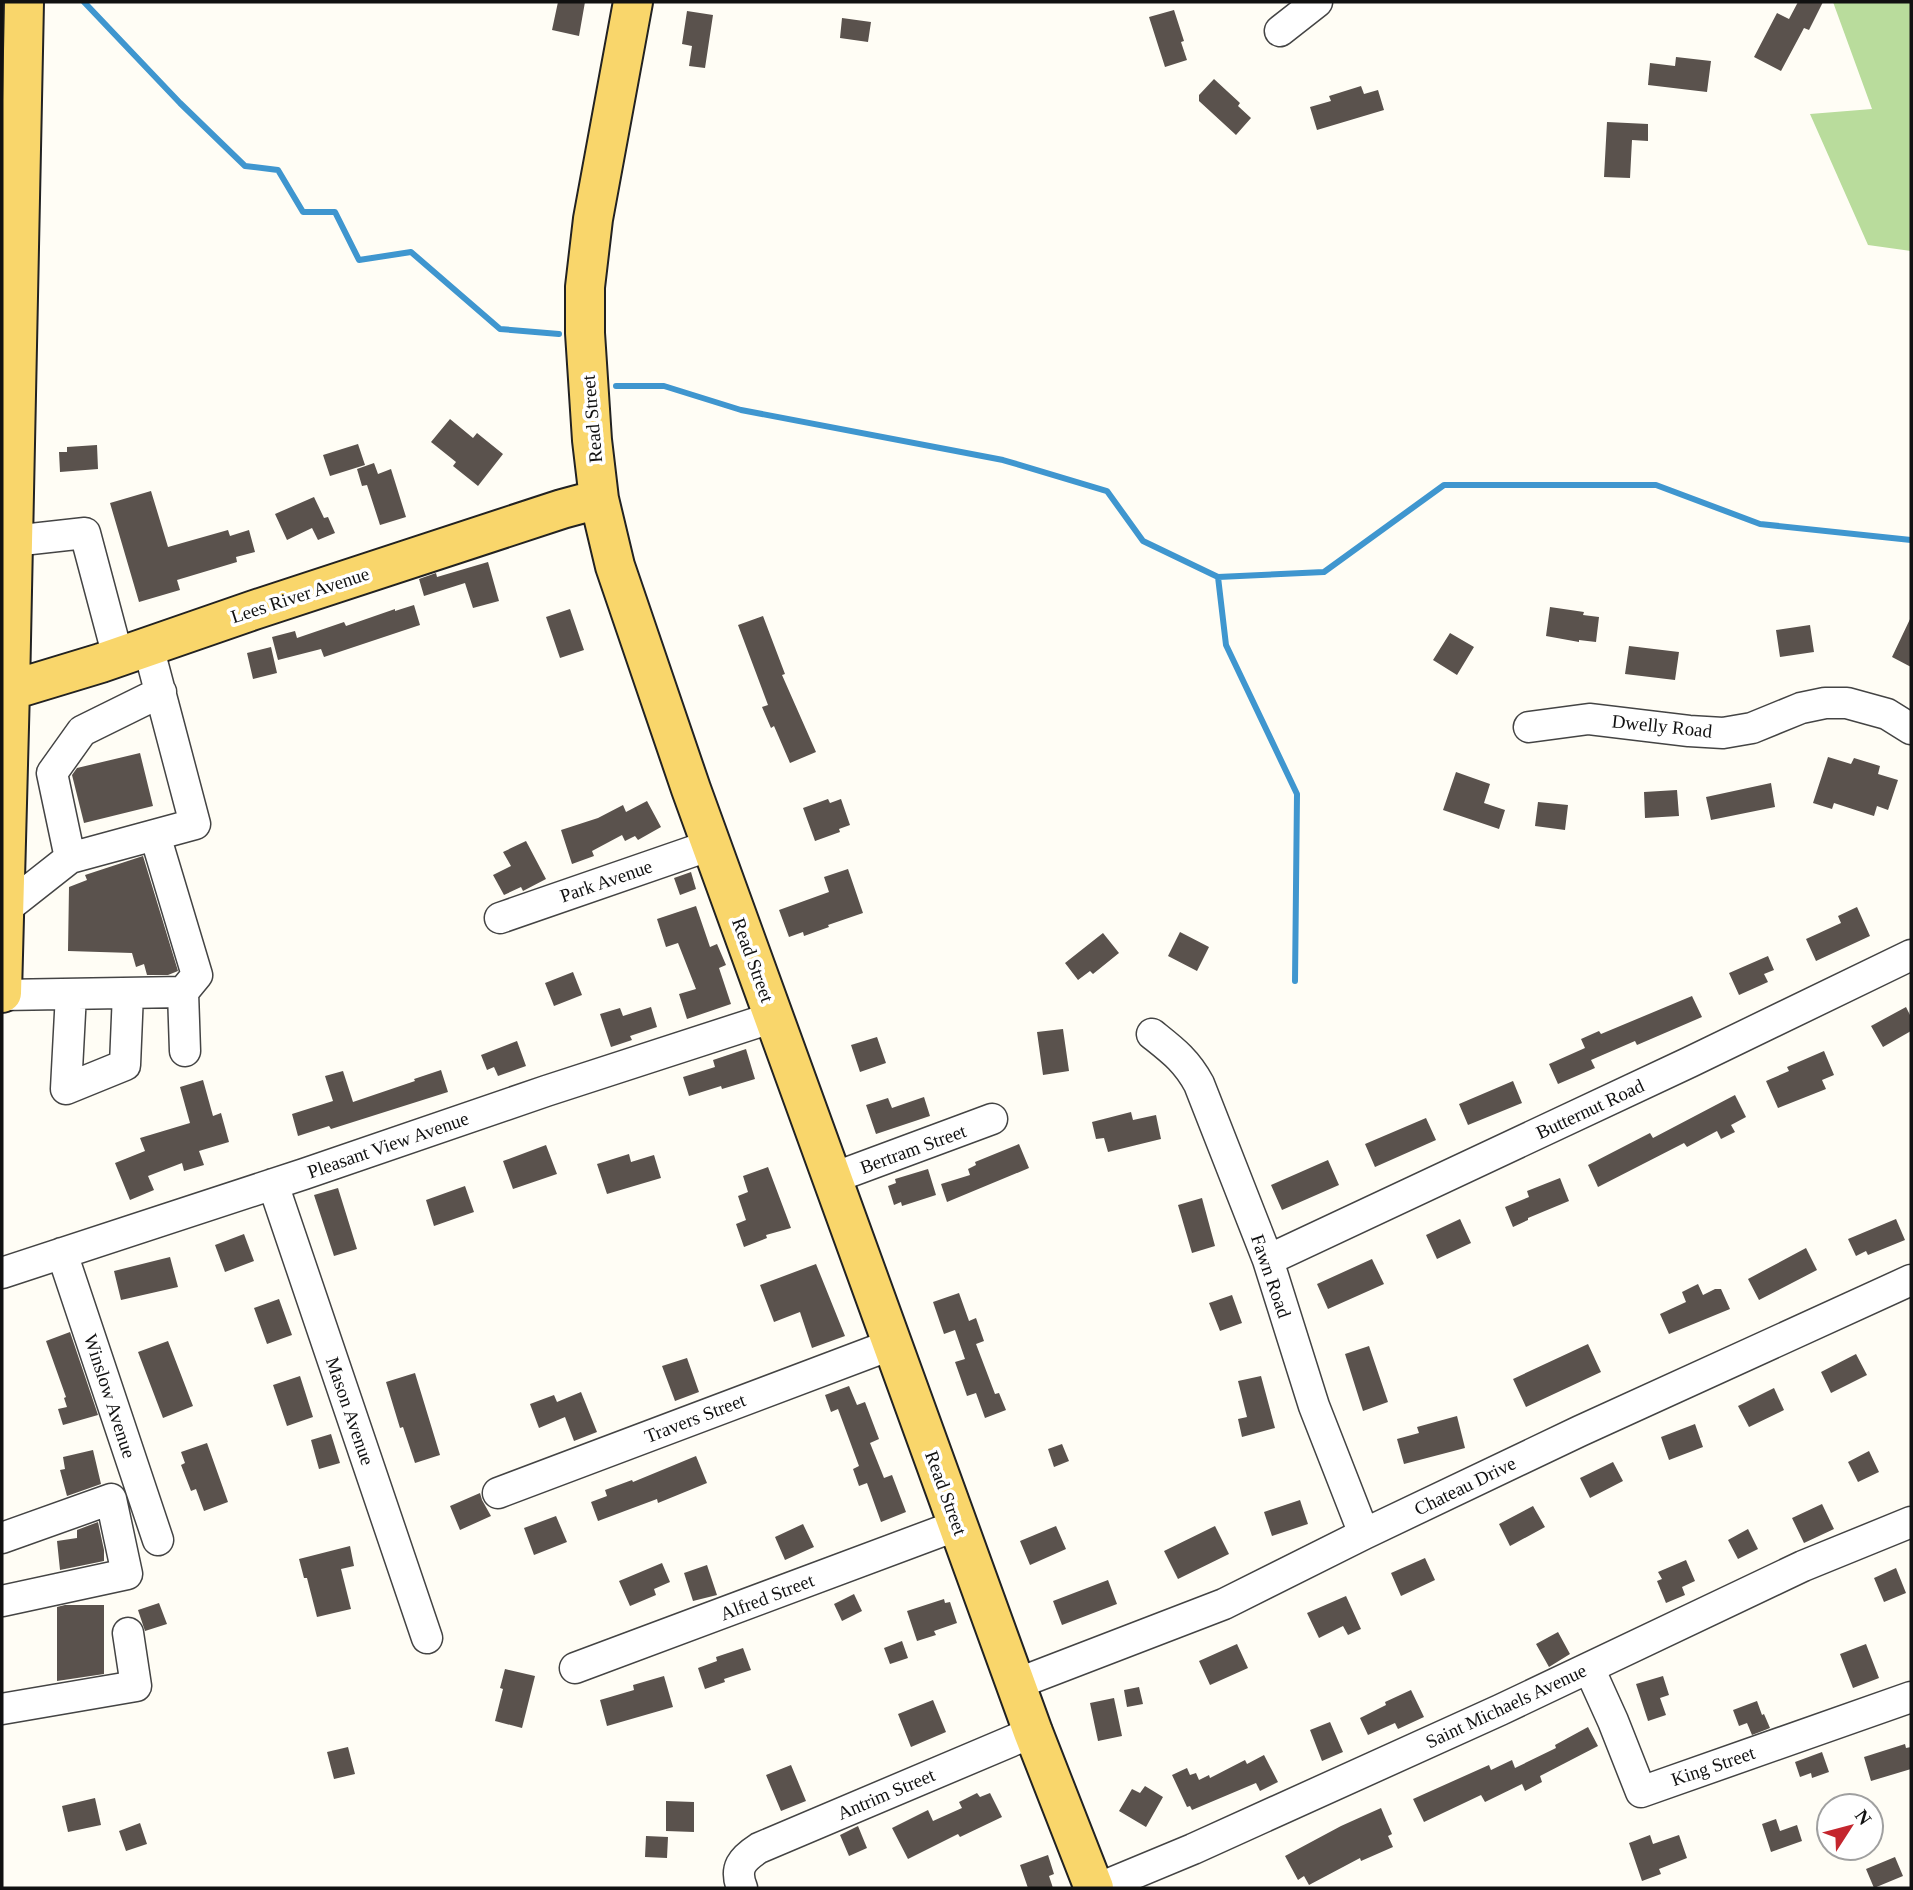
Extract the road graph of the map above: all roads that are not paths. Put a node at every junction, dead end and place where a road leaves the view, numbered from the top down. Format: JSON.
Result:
{"nodes":[{"id":1,"x":24,"y":2,"type":"edge"},
{"id":2,"x":633,"y":2,"type":"edge"},
{"id":3,"x":1317,"y":2,"type":"edge"},
{"id":4,"x":1280,"y":31,"type":"dead end"},
{"id":5,"x":10,"y":320,"type":"edge"},
{"id":6,"x":9,"y":415,"type":"edge"},
{"id":7,"x":599,"y":499,"type":"junction"},
{"id":8,"x":9,"y":546,"type":"edge"},
{"id":9,"x":133,"y":652,"type":"junction"},
{"id":10,"x":6,"y":691,"type":"edge"},
{"id":11,"x":161,"y":692,"type":"junction"},
{"id":12,"x":1529,"y":727,"type":"dead end"},
{"id":13,"x":1911,"y":729,"type":"edge"},
{"id":14,"x":155,"y":835,"type":"junction"},
{"id":15,"x":711,"y":845,"type":"junction"},
{"id":16,"x":71,"y":858,"type":"junction"},
{"id":17,"x":4,"y":910,"type":"junction"},
{"id":18,"x":500,"y":918,"type":"dead end"},
{"id":19,"x":1911,"y":954,"type":"edge"},
{"id":20,"x":183,"y":992,"type":"junction"},
{"id":21,"x":128,"y":993,"type":"junction"},
{"id":22,"x":2,"y":994,"type":"edge"},
{"id":23,"x":71,"y":994,"type":"junction"},
{"id":24,"x":774,"y":1017,"type":"junction"},
{"id":25,"x":1152,"y":1034,"type":"dead end"},
{"id":26,"x":185,"y":1051,"type":"dead end"},
{"id":27,"x":992,"y":1119,"type":"dead end"},
{"id":28,"x":833,"y":1178,"type":"junction"},
{"id":29,"x":273,"y":1184,"type":"junction"},
{"id":30,"x":62,"y":1252,"type":"junction"},
{"id":31,"x":1268,"y":1260,"type":"junction"},
{"id":32,"x":2,"y":1273,"type":"edge"},
{"id":33,"x":1911,"y":1280,"type":"edge"},
{"id":34,"x":893,"y":1344,"type":"junction"},
{"id":35,"x":498,"y":1493,"type":"dead end"},
{"id":36,"x":1911,"y":1522,"type":"edge"},
{"id":37,"x":958,"y":1525,"type":"junction"},
{"id":38,"x":1364,"y":1534,"type":"junction"},
{"id":39,"x":2,"y":1538,"type":"edge"},
{"id":40,"x":158,"y":1540,"type":"dead end"},
{"id":41,"x":2,"y":1601,"type":"edge"},
{"id":42,"x":128,"y":1633,"type":"dead end"},
{"id":43,"x":427,"y":1638,"type":"dead end"},
{"id":44,"x":575,"y":1668,"type":"dead end"},
{"id":45,"x":1589,"y":1668,"type":"junction"},
{"id":46,"x":1016,"y":1684,"type":"junction"},
{"id":47,"x":1911,"y":1697,"type":"edge"},
{"id":48,"x":2,"y":1709,"type":"edge"},
{"id":49,"x":1033,"y":1732,"type":"junction"},
{"id":50,"x":742,"y":1875,"type":"edge"},
{"id":51,"x":1096,"y":1888,"type":"edge"}],
"edges":[{"from":1,"to":5,"type":"main road"},
{"from":2,"to":7,"type":"main road","name":"Read Street"},
{"from":3,"to":4,"type":"street"},
{"from":5,"to":6,"type":"main road"},
{"from":6,"to":8,"type":"main road"},
{"from":7,"to":9,"type":"main road","name":"Lees River Avenue"},
{"from":7,"to":15,"type":"main road","name":"Read Street"},
{"from":8,"to":9,"type":"street"},
{"from":8,"to":10,"type":"main road"},
{"from":9,"to":10,"type":"main road","name":"Lees River Avenue"},
{"from":9,"to":11,"type":"street"},
{"from":10,"to":17,"type":"main road"},
{"from":11,"to":14,"type":"street"},
{"from":11,"to":16,"type":"street"},
{"from":12,"to":13,"type":"street","name":"Dwelly Road"},
{"from":14,"to":16,"type":"street"},
{"from":14,"to":20,"type":"street"},
{"from":15,"to":18,"type":"street","name":"Park Avenue"},
{"from":15,"to":24,"type":"main road","name":"Read Street"},
{"from":16,"to":17,"type":"street"},
{"from":17,"to":22,"type":"main road"},
{"from":19,"to":31,"type":"street","name":"Butternut Road"},
{"from":20,"to":21,"type":"street"},
{"from":20,"to":26,"type":"street"},
{"from":21,"to":23,"type":"street"},
{"from":21,"to":23,"type":"street"},
{"from":22,"to":23,"type":"street"},
{"from":24,"to":28,"type":"main road","name":"Read Street"},
{"from":24,"to":29,"type":"street","name":"Pleasant View Avenue"},
{"from":25,"to":31,"type":"street","name":"Fawn Road"},
{"from":27,"to":28,"type":"street","name":"Bertram Street"},
{"from":28,"to":34,"type":"main road","name":"Read Street"},
{"from":29,"to":30,"type":"street","name":"Pleasant View Avenue"},
{"from":29,"to":43,"type":"street","name":"Mason Avenue"},
{"from":30,"to":32,"type":"street","name":"Pleasant View Avenue"},
{"from":30,"to":40,"type":"street","name":"Winslow Avenue"},
{"from":31,"to":38,"type":"street","name":"Fawn Road"},
{"from":33,"to":38,"type":"street","name":"Chateau Drive"},
{"from":34,"to":35,"type":"street","name":"Travers Street"},
{"from":34,"to":37,"type":"main road","name":"Read Street"},
{"from":36,"to":45,"type":"street","name":"Saint Michaels Avenue"},
{"from":37,"to":44,"type":"street","name":"Alfred Street"},
{"from":37,"to":46,"type":"main road","name":"Read Street"},
{"from":38,"to":46,"type":"street","name":"Chateau Drive"},
{"from":39,"to":41,"type":"street"},
{"from":42,"to":48,"type":"street"},
{"from":45,"to":47,"type":"street","name":"King Street"},
{"from":45,"to":51,"type":"street","name":"Saint Michaels Avenue"},
{"from":46,"to":49,"type":"main road","name":"Read Street"},
{"from":49,"to":50,"type":"street","name":"Antrim Street"},
{"from":49,"to":51,"type":"main road","name":"Read Street"}]}
